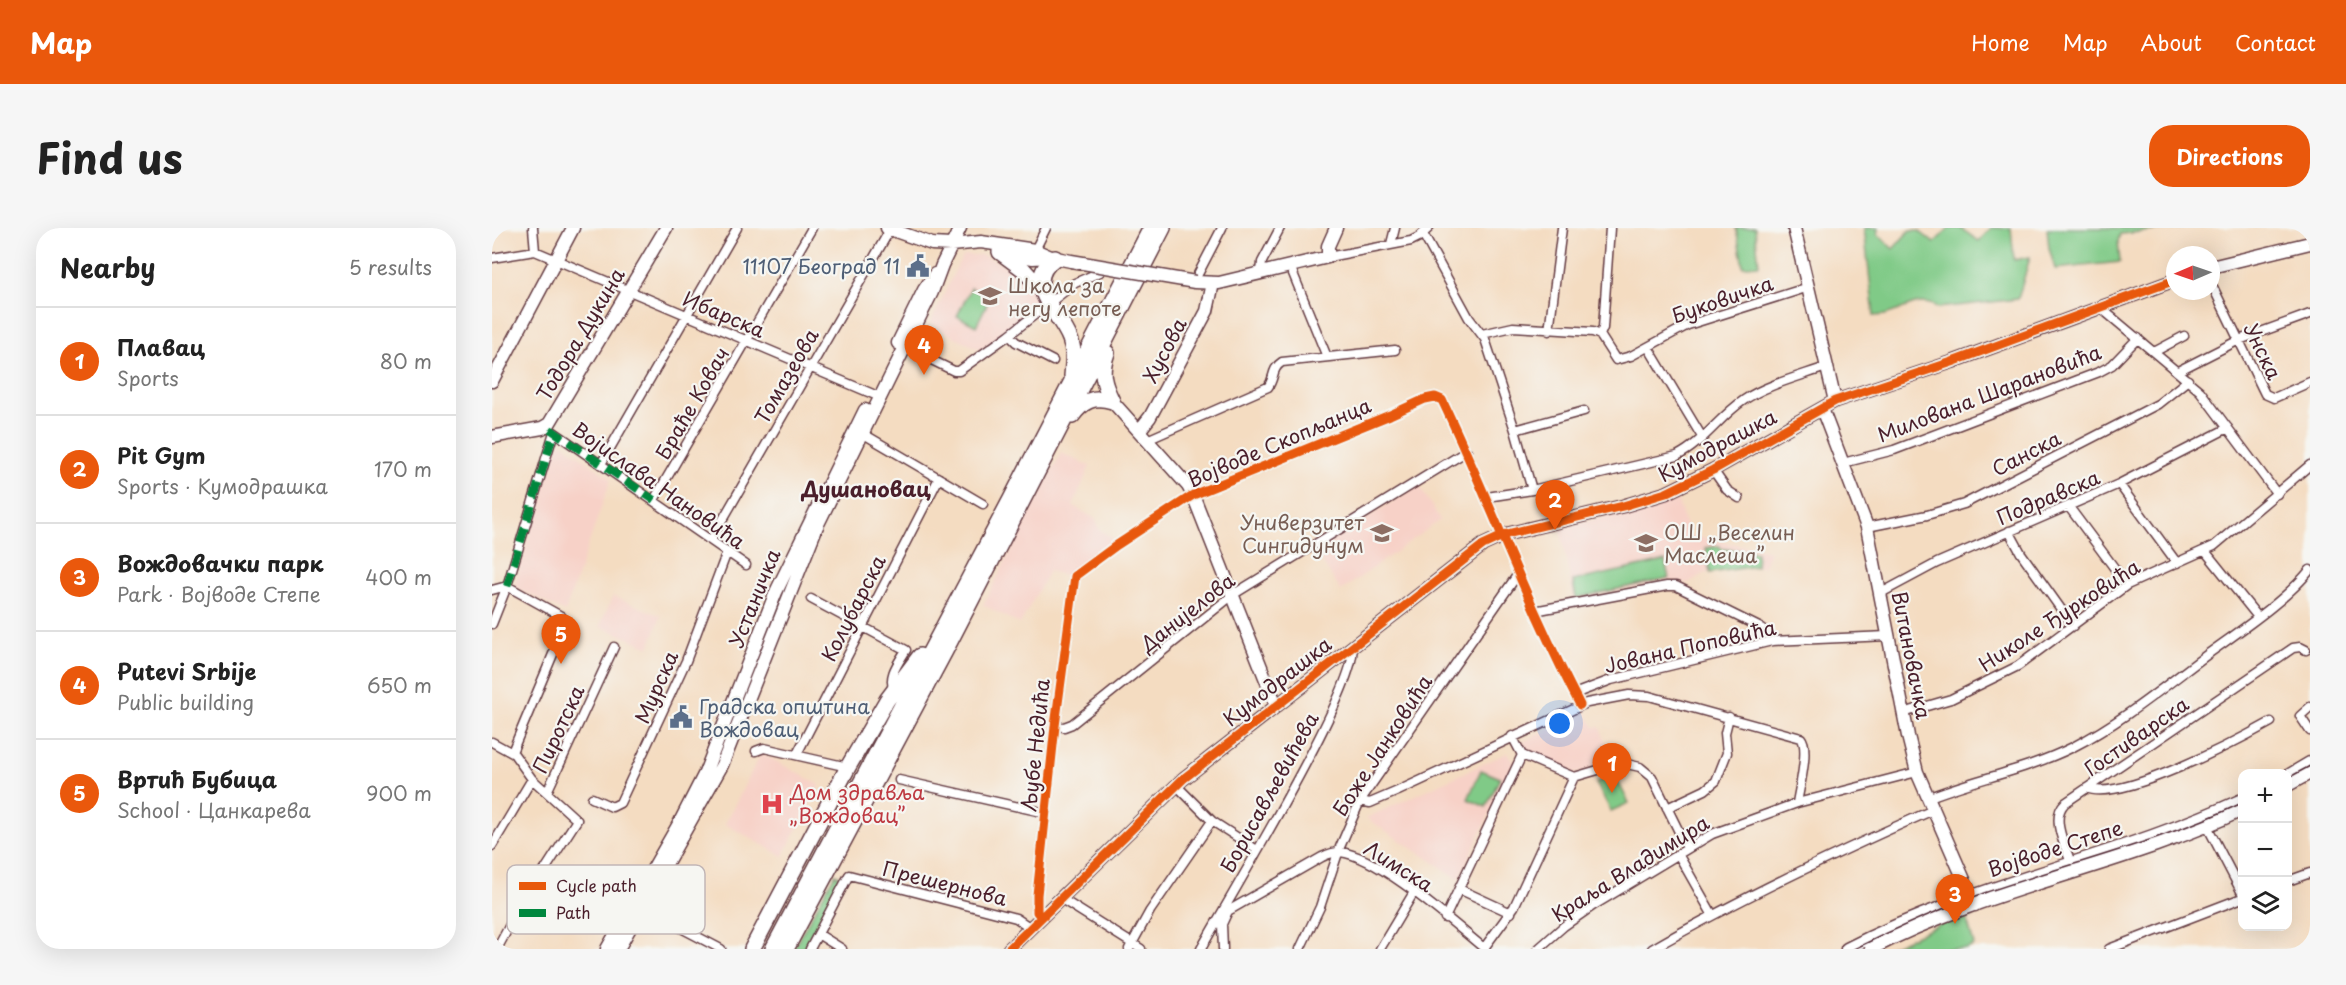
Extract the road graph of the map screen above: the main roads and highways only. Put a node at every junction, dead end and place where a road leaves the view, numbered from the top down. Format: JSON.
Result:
{"nodes":[{"id":1,"x":573,"y":228,"type":"edge"},
{"id":2,"x":666,"y":228,"type":"edge"},
{"id":3,"x":889,"y":228,"type":"edge"},
{"id":4,"x":960,"y":228,"type":"edge"},
{"id":5,"x":1151,"y":228,"type":"edge"},
{"id":6,"x":1163,"y":228,"type":"edge"},
{"id":7,"x":1336,"y":228,"type":"edge"},
{"id":8,"x":1794,"y":228,"type":"edge"},
{"id":9,"x":965,"y":243,"type":"junction"},
{"id":10,"x":2310,"y":243,"type":"edge"},
{"id":11,"x":951,"y":245,"type":"junction"},
{"id":12,"x":1000,"y":252,"type":"junction"},
{"id":13,"x":1053,"y":257,"type":"junction"},
{"id":14,"x":2220,"y":265,"type":"edge"},
{"id":15,"x":1213,"y":283,"type":"junction"},
{"id":16,"x":2166,"y":284,"type":"edge"},
{"id":17,"x":1042,"y":290,"type":"junction"},
{"id":18,"x":1113,"y":302,"type":"junction"},
{"id":19,"x":1063,"y":325,"type":"junction"},
{"id":20,"x":1114,"y":326,"type":"junction"},
{"id":21,"x":492,"y":381,"type":"edge"},
{"id":22,"x":1071,"y":382,"type":"junction"},
{"id":23,"x":877,"y":395,"type":"junction"},
{"id":24,"x":1112,"y":401,"type":"junction"},
{"id":25,"x":1835,"y":401,"type":"junction"},
{"id":26,"x":1822,"y":409,"type":"junction"},
{"id":27,"x":1062,"y":426,"type":"junction"},
{"id":28,"x":1143,"y":435,"type":"junction"},
{"id":29,"x":492,"y":437,"type":"edge"},
{"id":30,"x":952,"y":609,"type":"junction"},
{"id":31,"x":1276,"y":705,"type":"junction"},
{"id":32,"x":2310,"y":763,"type":"edge"},
{"id":33,"x":2310,"y":772,"type":"edge"},
{"id":34,"x":2292,"y":774,"type":"edge"},
{"id":35,"x":2292,"y":783,"type":"edge"},
{"id":36,"x":2238,"y":802,"type":"edge"},
{"id":37,"x":2238,"y":811,"type":"edge"},
{"id":38,"x":2205,"y":823,"type":"junction"},
{"id":39,"x":655,"y":865,"type":"edge"},
{"id":40,"x":666,"y":865,"type":"edge"},
{"id":41,"x":1973,"y":900,"type":"junction"},
{"id":42,"x":616,"y":934,"type":"edge"},
{"id":43,"x":627,"y":934,"type":"edge"},
{"id":44,"x":607,"y":949,"type":"edge"},
{"id":45,"x":618,"y":949,"type":"edge"},
{"id":46,"x":753,"y":949,"type":"edge"},
{"id":47,"x":773,"y":949,"type":"edge"},
{"id":48,"x":786,"y":949,"type":"edge"},
{"id":49,"x":1010,"y":949,"type":"edge"},
{"id":50,"x":1847,"y":949,"type":"edge"},
{"id":51,"x":1871,"y":949,"type":"edge"}],
"edges":[{"from":1,"to":21,"type":"main road"},
{"from":2,"to":29,"type":"main road","name":"Тодора Дукина"},
{"from":3,"to":11,"type":"main road"},
{"from":4,"to":11,"type":"main road","name":"Устаничка"},
{"from":5,"to":18,"type":"highway"},
{"from":6,"to":20,"type":"highway"},
{"from":7,"to":15,"type":"main road"},
{"from":8,"to":25,"type":"main road"},
{"from":9,"to":11,"type":"main road"},
{"from":9,"to":12,"type":"main road"},
{"from":9,"to":13,"type":"main road"},
{"from":10,"to":14,"type":"main road"},
{"from":11,"to":23,"type":"main road","name":"Устаничка"},
{"from":12,"to":13,"type":"main road"},
{"from":12,"to":17,"type":"highway"},
{"from":13,"to":15,"type":"main road","bridge":true},
{"from":13,"to":17,"type":"highway"},
{"from":15,"to":28,"type":"main road","name":"Хусова"},
{"from":16,"to":25,"type":"main road","name":"Кумодрашка"},
{"from":17,"to":19,"type":"highway"},
{"from":18,"to":19,"type":"highway"},
{"from":18,"to":22,"type":"highway"},
{"from":19,"to":22,"type":"highway"},
{"from":20,"to":24,"type":"highway"},
{"from":20,"to":27,"type":"highway"},
{"from":22,"to":30,"type":"highway"},
{"from":23,"to":39,"type":"main road","name":"Устаничка"},
{"from":23,"to":40,"type":"main road","name":"Устаничка"},
{"from":24,"to":27,"type":"highway"},
{"from":24,"to":28,"type":"main road"},
{"from":25,"to":26,"type":"main road","name":"Кумодрашка"},
{"from":26,"to":31,"type":"main road","name":"Кумодрашка"},
{"from":26,"to":41,"type":"main road","name":"Витановачка"},
{"from":27,"to":48,"type":"highway"},
{"from":28,"to":31,"type":"main road"},
{"from":30,"to":46,"type":"highway"},
{"from":30,"to":47,"type":"highway"},
{"from":31,"to":49,"type":"main road","name":"Кумодрашка"},
{"from":32,"to":34,"type":"main road"},
{"from":33,"to":35,"type":"main road"},
{"from":36,"to":38,"type":"main road","name":"Војводе Степе"},
{"from":37,"to":38,"type":"main road","name":"Војводе Степе"},
{"from":38,"to":41,"type":"main road","name":"Војводе Степе"},
{"from":38,"to":41,"type":"main road","name":"Војводе Степе"},
{"from":41,"to":50,"type":"main road","name":"Војводе Степе"},
{"from":41,"to":51,"type":"main road","name":"Војводе Степе"},
{"from":42,"to":44,"type":"main road","name":"Устаничка"},
{"from":43,"to":45,"type":"main road","name":"Устаничка"}]}
